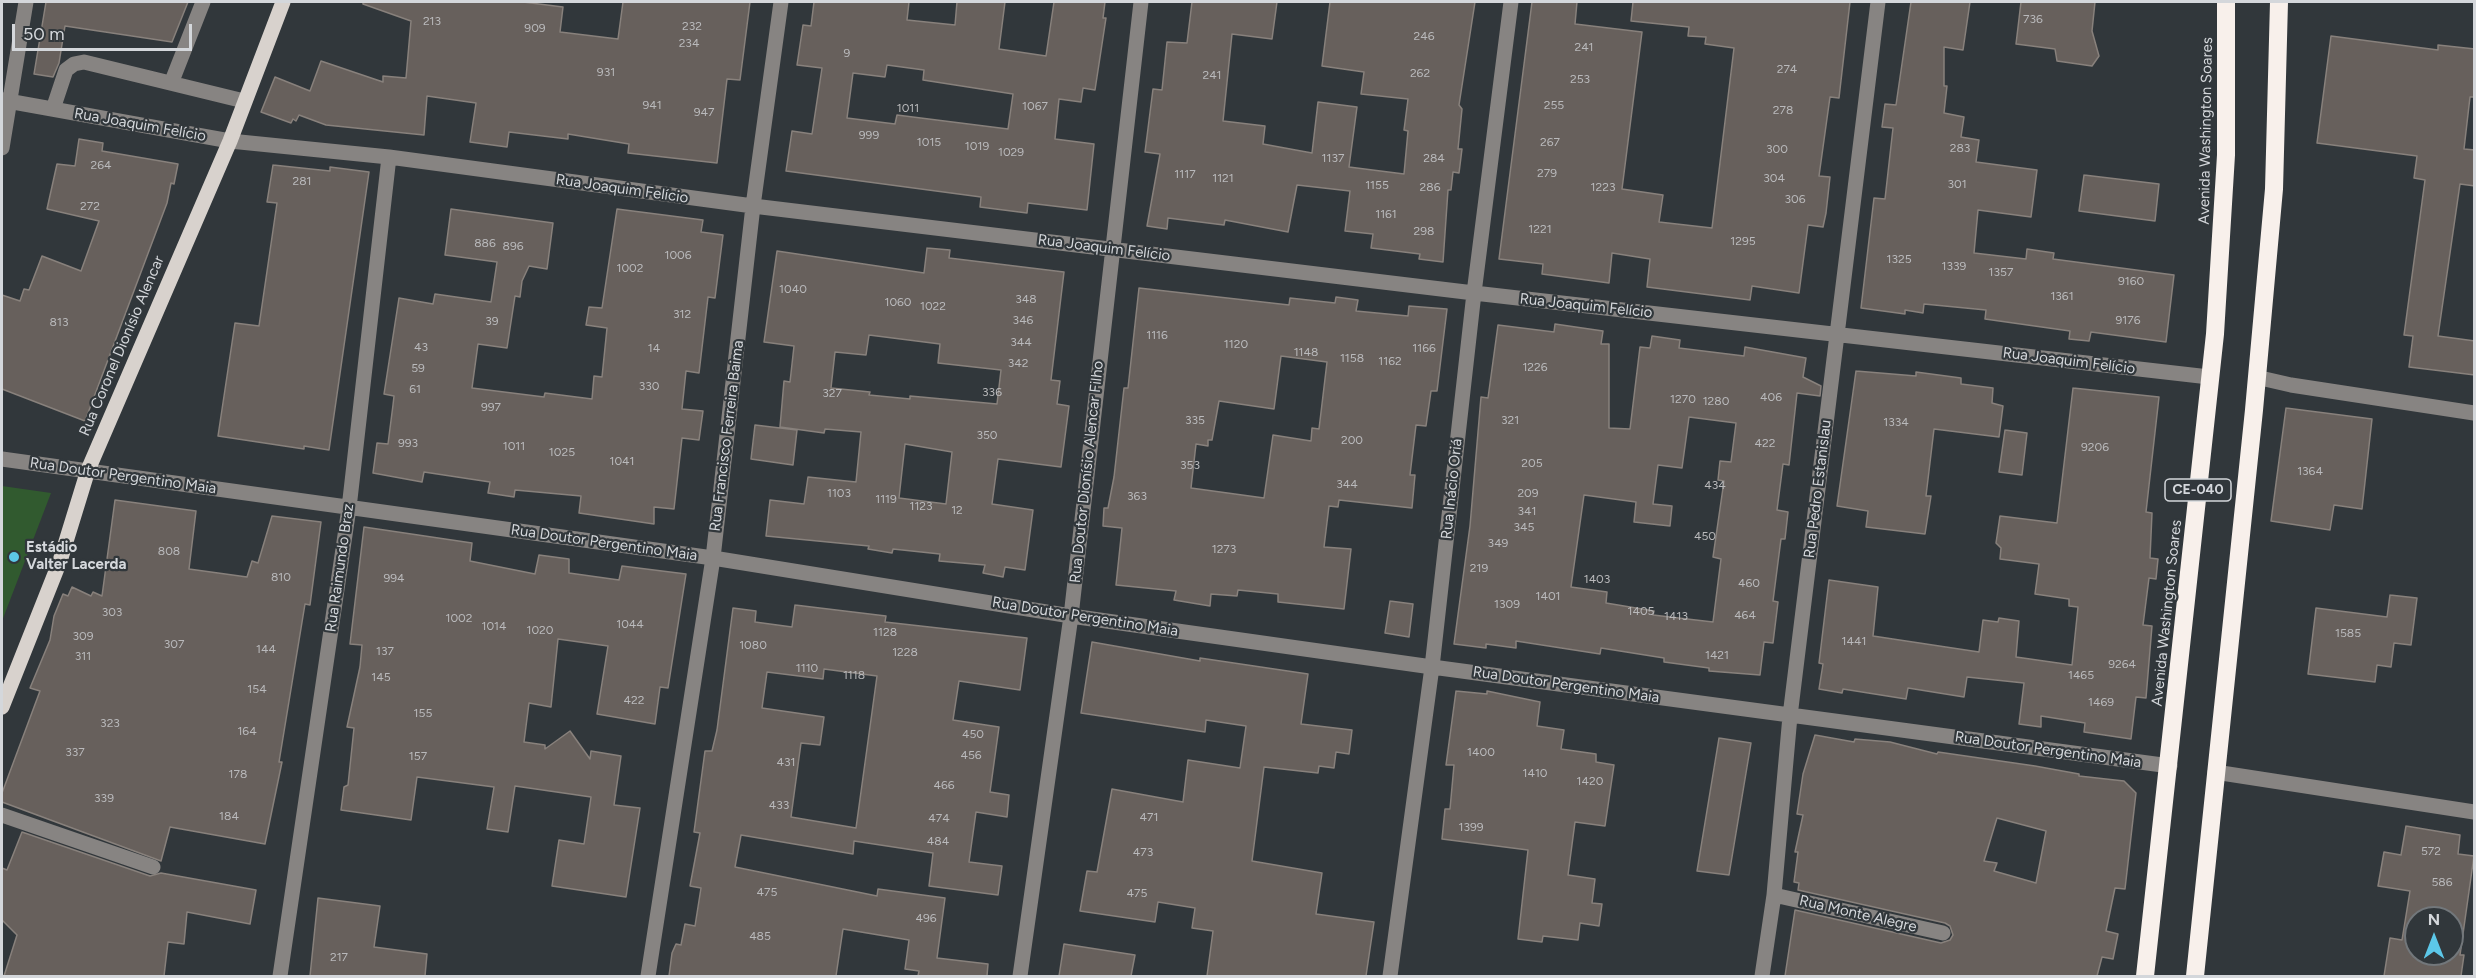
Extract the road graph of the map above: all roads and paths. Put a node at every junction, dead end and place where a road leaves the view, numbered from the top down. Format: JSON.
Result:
{"nodes":[{"id":1,"x":26,"y":2,"type":"edge"},
{"id":2,"x":203,"y":2,"type":"edge"},
{"id":3,"x":283,"y":2,"type":"edge"},
{"id":4,"x":781,"y":2,"type":"edge"},
{"id":5,"x":1141,"y":2,"type":"edge"},
{"id":6,"x":1511,"y":2,"type":"edge"},
{"id":7,"x":1878,"y":2,"type":"edge"},
{"id":8,"x":2226,"y":2,"type":"edge"},
{"id":9,"x":2279,"y":2,"type":"edge"},
{"id":10,"x":172,"y":81,"type":"junction"},
{"id":11,"x":6,"y":100,"type":"edge"},
{"id":12,"x":244,"y":101,"type":"junction"},
{"id":13,"x":53,"y":109,"type":"junction"},
{"id":14,"x":230,"y":141,"type":"junction"},
{"id":15,"x":2,"y":148,"type":"edge"},
{"id":16,"x":389,"y":157,"type":"junction"},
{"id":17,"x":753,"y":206,"type":"junction"},
{"id":18,"x":1112,"y":248,"type":"junction"},
{"id":19,"x":1474,"y":293,"type":"junction"},
{"id":20,"x":1838,"y":334,"type":"junction"},
{"id":21,"x":2209,"y":377,"type":"junction"},
{"id":22,"x":2256,"y":377,"type":"junction"},
{"id":23,"x":2475,"y":412,"type":"edge"},
{"id":24,"x":2,"y":459,"type":"edge"},
{"id":25,"x":88,"y":470,"type":"junction"},
{"id":26,"x":349,"y":508,"type":"junction"},
{"id":27,"x":712,"y":558,"type":"junction"},
{"id":28,"x":1071,"y":616,"type":"junction"},
{"id":29,"x":1432,"y":667,"type":"junction"},
{"id":30,"x":2,"y":707,"type":"edge"},
{"id":31,"x":1790,"y":716,"type":"junction"},
{"id":32,"x":2169,"y":766,"type":"junction"},
{"id":33,"x":2215,"y":772,"type":"junction"},
{"id":34,"x":2475,"y":812,"type":"edge"},
{"id":35,"x":2,"y":815,"type":"edge"},
{"id":36,"x":153,"y":867,"type":"dead end"},
{"id":37,"x":1774,"y":895,"type":"junction"},
{"id":38,"x":1943,"y":933,"type":"dead end"},
{"id":39,"x":280,"y":976,"type":"edge"},
{"id":40,"x":648,"y":976,"type":"edge"},
{"id":41,"x":1020,"y":976,"type":"edge"},
{"id":42,"x":1390,"y":976,"type":"edge"},
{"id":43,"x":1762,"y":976,"type":"edge"},
{"id":44,"x":2145,"y":976,"type":"edge"},
{"id":45,"x":2195,"y":976,"type":"edge"}],
"edges":[{"from":1,"to":11,"type":"street"},
{"from":2,"to":10,"type":"street"},
{"from":3,"to":12,"type":"main road","name":"Rua Coronel Dionísio Alencar"},
{"from":4,"to":17,"type":"street","name":"Rua Francisco Ferreira Baima"},
{"from":5,"to":18,"type":"street","name":"Rua Doutor Dionísio Alencar Filho"},
{"from":6,"to":19,"type":"street","name":"Rua Inácio Oriá"},
{"from":7,"to":20,"type":"street","name":"Rua Pedro Estanislau"},
{"from":8,"to":21,"type":"highway","name":"Avenida Washington Soares","number":"CE-040"},
{"from":9,"to":22,"type":"highway","number":"CE-040"},
{"from":10,"to":12,"type":"street"},
{"from":10,"to":13,"type":"street"},
{"from":11,"to":13,"type":"street","name":"Rua Joaquim Felício"},
{"from":11,"to":15,"type":"street"},
{"from":12,"to":14,"type":"main road","name":"Rua Coronel Dionísio Alencar"},
{"from":13,"to":14,"type":"street","name":"Rua Joaquim Felício"},
{"from":14,"to":16,"type":"street","name":"Rua Joaquim Felício"},
{"from":14,"to":25,"type":"main road","name":"Rua Coronel Dionísio Alencar"},
{"from":16,"to":17,"type":"street","name":"Rua Joaquim Felício"},
{"from":16,"to":26,"type":"street","name":"Rua Raimundo Braz"},
{"from":17,"to":18,"type":"street","name":"Rua Joaquim Felício"},
{"from":17,"to":27,"type":"street","name":"Rua Francisco Ferreira Baima"},
{"from":18,"to":19,"type":"street","name":"Rua Joaquim Felício"},
{"from":18,"to":28,"type":"street","name":"Rua Doutor Dionísio Alencar Filho"},
{"from":19,"to":20,"type":"street","name":"Rua Joaquim Felício"},
{"from":19,"to":29,"type":"street","name":"Rua Inácio Oriá"},
{"from":20,"to":21,"type":"street","name":"Rua Joaquim Felício"},
{"from":20,"to":31,"type":"street","name":"Rua Pedro Estanislau"},
{"from":21,"to":32,"type":"highway","name":"Avenida Washington Soares","number":"CE-040"},
{"from":22,"to":23,"type":"street"},
{"from":22,"to":33,"type":"highway","number":"CE-040"},
{"from":24,"to":25,"type":"street","name":"Rua Doutor Pergentino Maia"},
{"from":25,"to":26,"type":"street","name":"Rua Doutor Pergentino Maia"},
{"from":25,"to":30,"type":"main road","name":"Rua Coronel Dionísio Alencar"},
{"from":26,"to":27,"type":"street","name":"Rua Doutor Pergentino Maia"},
{"from":26,"to":39,"type":"street","name":"Rua Raimundo Braz"},
{"from":27,"to":28,"type":"street","name":"Rua Doutor Pergentino Maia"},
{"from":27,"to":40,"type":"street","name":"Rua Francisco Ferreira Baima"},
{"from":28,"to":29,"type":"street","name":"Rua Doutor Pergentino Maia"},
{"from":28,"to":41,"type":"street","name":"Rua Doutor Dionísio Alencar Filho"},
{"from":29,"to":31,"type":"street","name":"Rua Doutor Pergentino Maia"},
{"from":29,"to":42,"type":"street","name":"Rua Inácio Oriá"},
{"from":31,"to":32,"type":"street","name":"Rua Doutor Pergentino Maia"},
{"from":31,"to":37,"type":"street","name":"Rua Pedro Estanislau"},
{"from":32,"to":44,"type":"highway","name":"Avenida Washington Soares","number":"CE-040"},
{"from":33,"to":34,"type":"street"},
{"from":33,"to":45,"type":"highway","number":"CE-040"},
{"from":35,"to":36,"type":"street"},
{"from":37,"to":38,"type":"street","name":"Rua Monte Alegre"},
{"from":37,"to":43,"type":"street","name":"Rua Pedro Estanislau"}]}
